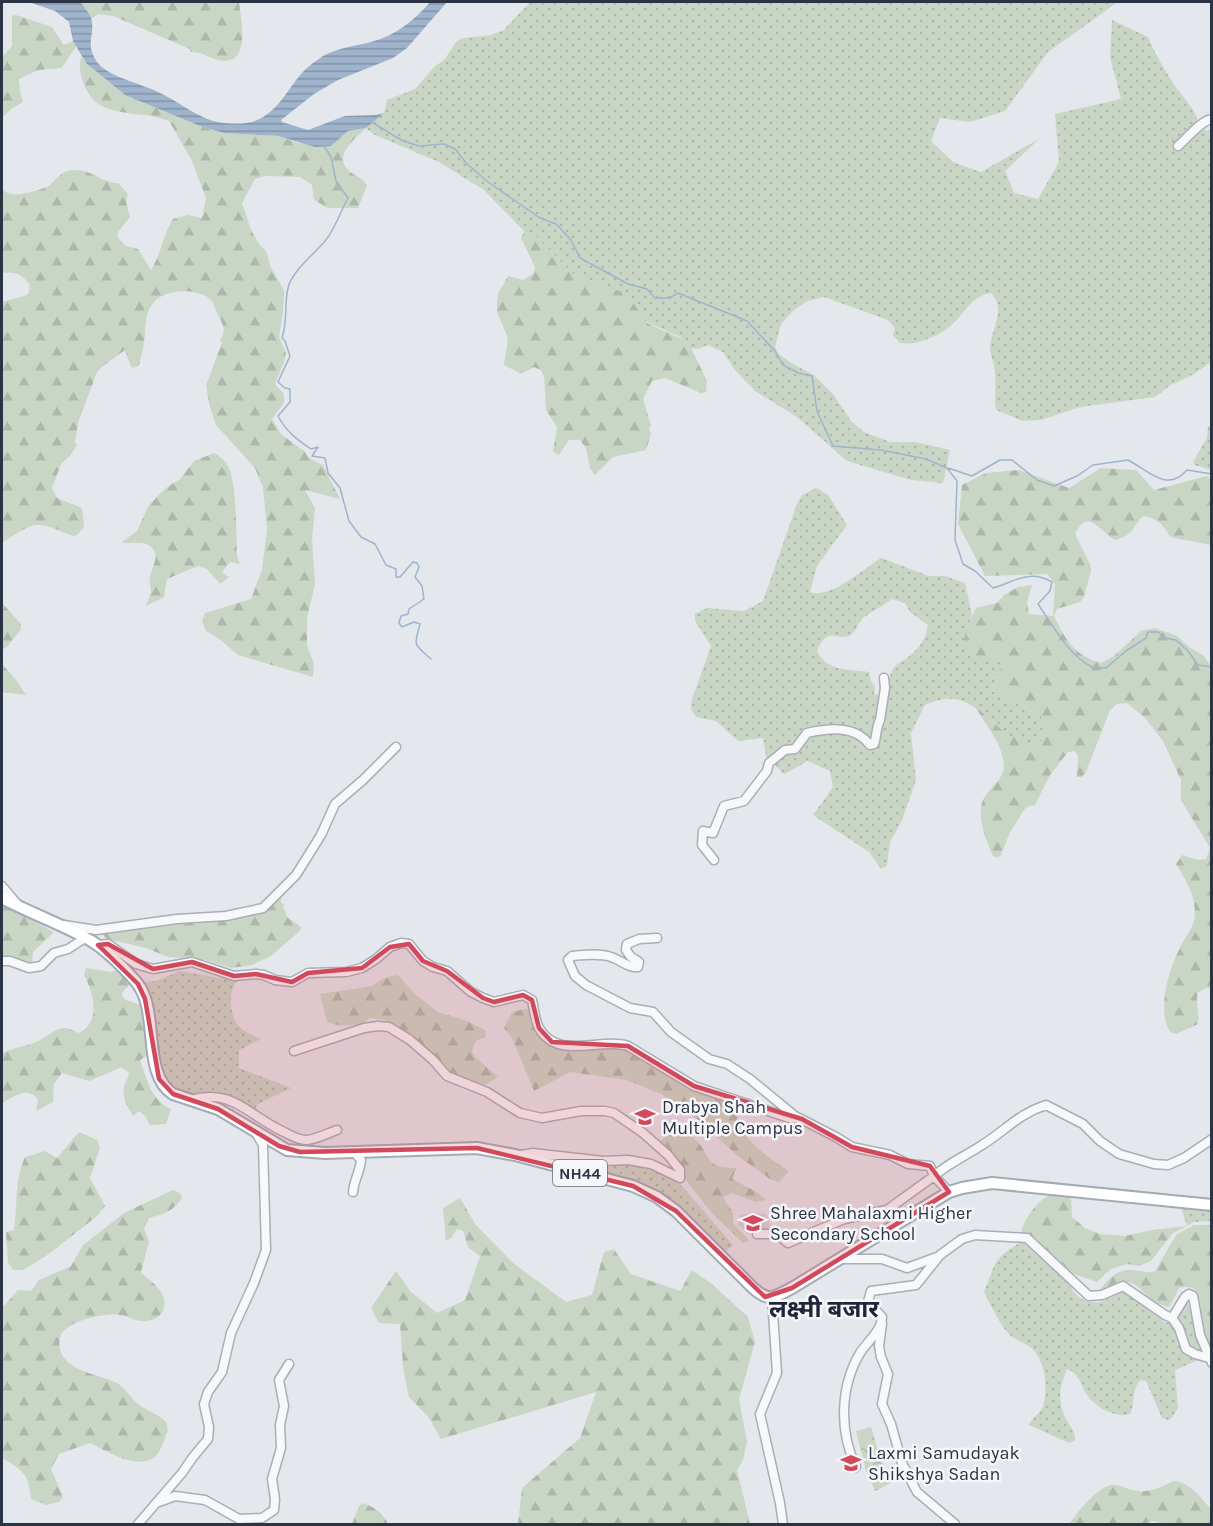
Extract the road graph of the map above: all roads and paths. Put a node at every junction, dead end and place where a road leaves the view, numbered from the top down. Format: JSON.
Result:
{"nodes":[{"id":1,"x":1212,"y":119,"type":"edge"},
{"id":2,"x":1178,"y":146,"type":"dead end"},
{"id":3,"x":884,"y":678,"type":"dead end"},
{"id":4,"x":396,"y":747,"type":"dead end"},
{"id":5,"x":714,"y":860,"type":"dead end"},
{"id":6,"x":2,"y":886,"type":"edge"},
{"id":7,"x":2,"y":898,"type":"edge"},
{"id":8,"x":22,"y":909,"type":"junction"},
{"id":9,"x":58,"y":926,"type":"junction"},
{"id":10,"x":85,"y":938,"type":"junction"},
{"id":11,"x":657,"y":938,"type":"dead end"},
{"id":12,"x":98,"y":945,"type":"junction"},
{"id":13,"x":2,"y":961,"type":"edge"},
{"id":14,"x":294,"y":1051,"type":"dead end"},
{"id":15,"x":190,"y":1101,"type":"junction"},
{"id":16,"x":802,"y":1119,"type":"junction"},
{"id":17,"x":255,"y":1130,"type":"junction"},
{"id":18,"x":337,"y":1130,"type":"dead end"},
{"id":19,"x":1212,"y":1139,"type":"edge"},
{"id":20,"x":354,"y":1152,"type":"junction"},
{"id":21,"x":514,"y":1155,"type":"junction"},
{"id":22,"x":933,"y":1176,"type":"junction"},
{"id":23,"x":353,"y":1192,"type":"dead end"},
{"id":24,"x":949,"y":1192,"type":"junction"},
{"id":25,"x":1212,"y":1205,"type":"edge"},
{"id":26,"x":757,"y":1234,"type":"dead end"},
{"id":27,"x":940,"y":1256,"type":"junction"},
{"id":28,"x":840,"y":1259,"type":"junction"},
{"id":29,"x":772,"y":1298,"type":"junction"},
{"id":30,"x":1172,"y":1318,"type":"junction"},
{"id":31,"x":882,"y":1324,"type":"junction"},
{"id":32,"x":1210,"y":1360,"type":"edge"},
{"id":33,"x":289,"y":1364,"type":"dead end"},
{"id":34,"x":856,"y":1467,"type":"dead end"},
{"id":35,"x":158,"y":1502,"type":"junction"},
{"id":36,"x":138,"y":1524,"type":"edge"},
{"id":37,"x":783,"y":1524,"type":"edge"},
{"id":38,"x":955,"y":1524,"type":"edge"}],
"edges":[{"from":1,"to":2,"type":"street"},
{"from":3,"to":5,"type":"street"},
{"from":4,"to":9,"type":"street"},
{"from":6,"to":8,"type":"street"},
{"from":7,"to":8,"type":"main road","number":"NH44"},
{"from":8,"to":9,"type":"main road","number":"NH44"},
{"from":9,"to":10,"type":"main road","number":"NH44"},
{"from":10,"to":12,"type":"main road","number":"NH44"},
{"from":10,"to":13,"type":"street"},
{"from":11,"to":16,"type":"street"},
{"from":12,"to":15,"type":"main road","number":"NH44"},
{"from":12,"to":16,"type":"street"},
{"from":14,"to":21,"type":"street"},
{"from":15,"to":17,"type":"main road","number":"NH44"},
{"from":15,"to":18,"type":"street"},
{"from":16,"to":22,"type":"street"},
{"from":17,"to":20,"type":"main road","number":"NH44"},
{"from":17,"to":35,"type":"street"},
{"from":19,"to":22,"type":"street"},
{"from":20,"to":21,"type":"main road","number":"NH44"},
{"from":20,"to":23,"type":"street"},
{"from":21,"to":29,"type":"main road","number":"NH44"},
{"from":22,"to":24,"type":"street"},
{"from":22,"to":26,"type":"street"},
{"from":24,"to":25,"type":"main road"},
{"from":24,"to":28,"type":"main road"},
{"from":27,"to":28,"type":"street"},
{"from":27,"to":30,"type":"street"},
{"from":27,"to":31,"type":"street"},
{"from":28,"to":29,"type":"main road"},
{"from":29,"to":37,"type":"street"},
{"from":30,"to":32,"type":"street"},
{"from":30,"to":32,"type":"street"},
{"from":31,"to":34,"type":"street"},
{"from":31,"to":38,"type":"street"},
{"from":33,"to":35,"type":"street"},
{"from":35,"to":36,"type":"street"}]}
